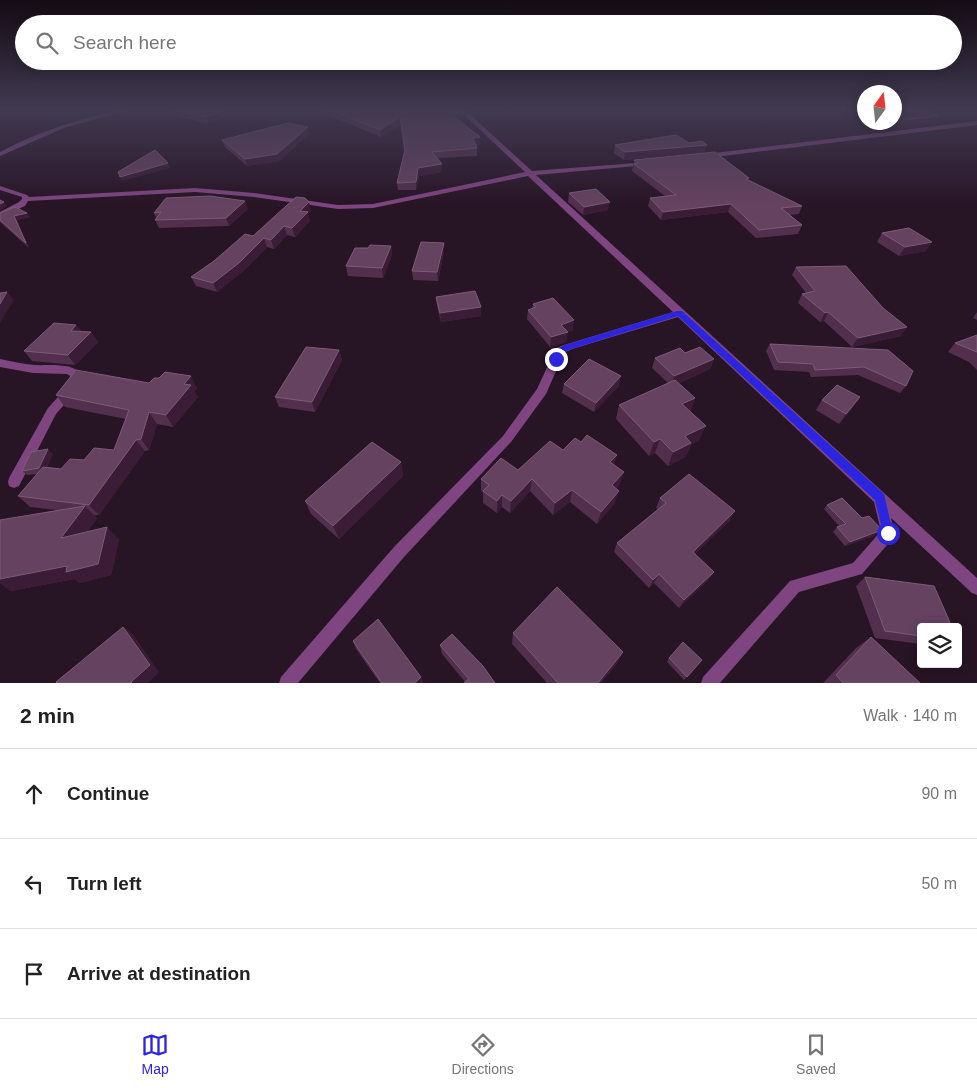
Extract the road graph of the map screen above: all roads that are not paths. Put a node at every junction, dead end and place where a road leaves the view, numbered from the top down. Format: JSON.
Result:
{"nodes":[{"id":1,"x":25,"y":142,"type":"edge"},
{"id":2,"x":497,"y":142,"type":"edge"},
{"id":3,"x":824,"y":142,"type":"edge"},
{"id":4,"x":0,"y":154,"type":"edge"},
{"id":5,"x":701,"y":157,"type":"edge"},
{"id":6,"x":653,"y":162,"type":"edge"},
{"id":7,"x":531,"y":173,"type":"junction"},
{"id":8,"x":0,"y":188,"type":"edge"},
{"id":9,"x":26,"y":199,"type":"junction"},
{"id":10,"x":0,"y":215,"type":"edge"},
{"id":11,"x":680,"y":313,"type":"junction"},
{"id":12,"x":0,"y":363,"type":"edge"},
{"id":13,"x":14,"y":482,"type":"dead end"},
{"id":14,"x":880,"y":497,"type":"junction"},
{"id":15,"x":977,"y":588,"type":"edge"},
{"id":16,"x":287,"y":683,"type":"edge"},
{"id":17,"x":710,"y":683,"type":"edge"}],
"edges":[{"from":1,"to":4,"type":"street"},
{"from":2,"to":7,"type":"street"},
{"from":3,"to":5,"type":"street"},
{"from":6,"to":7,"type":"street"},
{"from":7,"to":9,"type":"street"},
{"from":7,"to":11,"type":"street"},
{"from":8,"to":9,"type":"street"},
{"from":9,"to":10,"type":"street"},
{"from":11,"to":14,"type":"street"},
{"from":11,"to":16,"type":"street"},
{"from":12,"to":13,"type":"street"},
{"from":14,"to":15,"type":"street"},
{"from":14,"to":17,"type":"street"}]}
